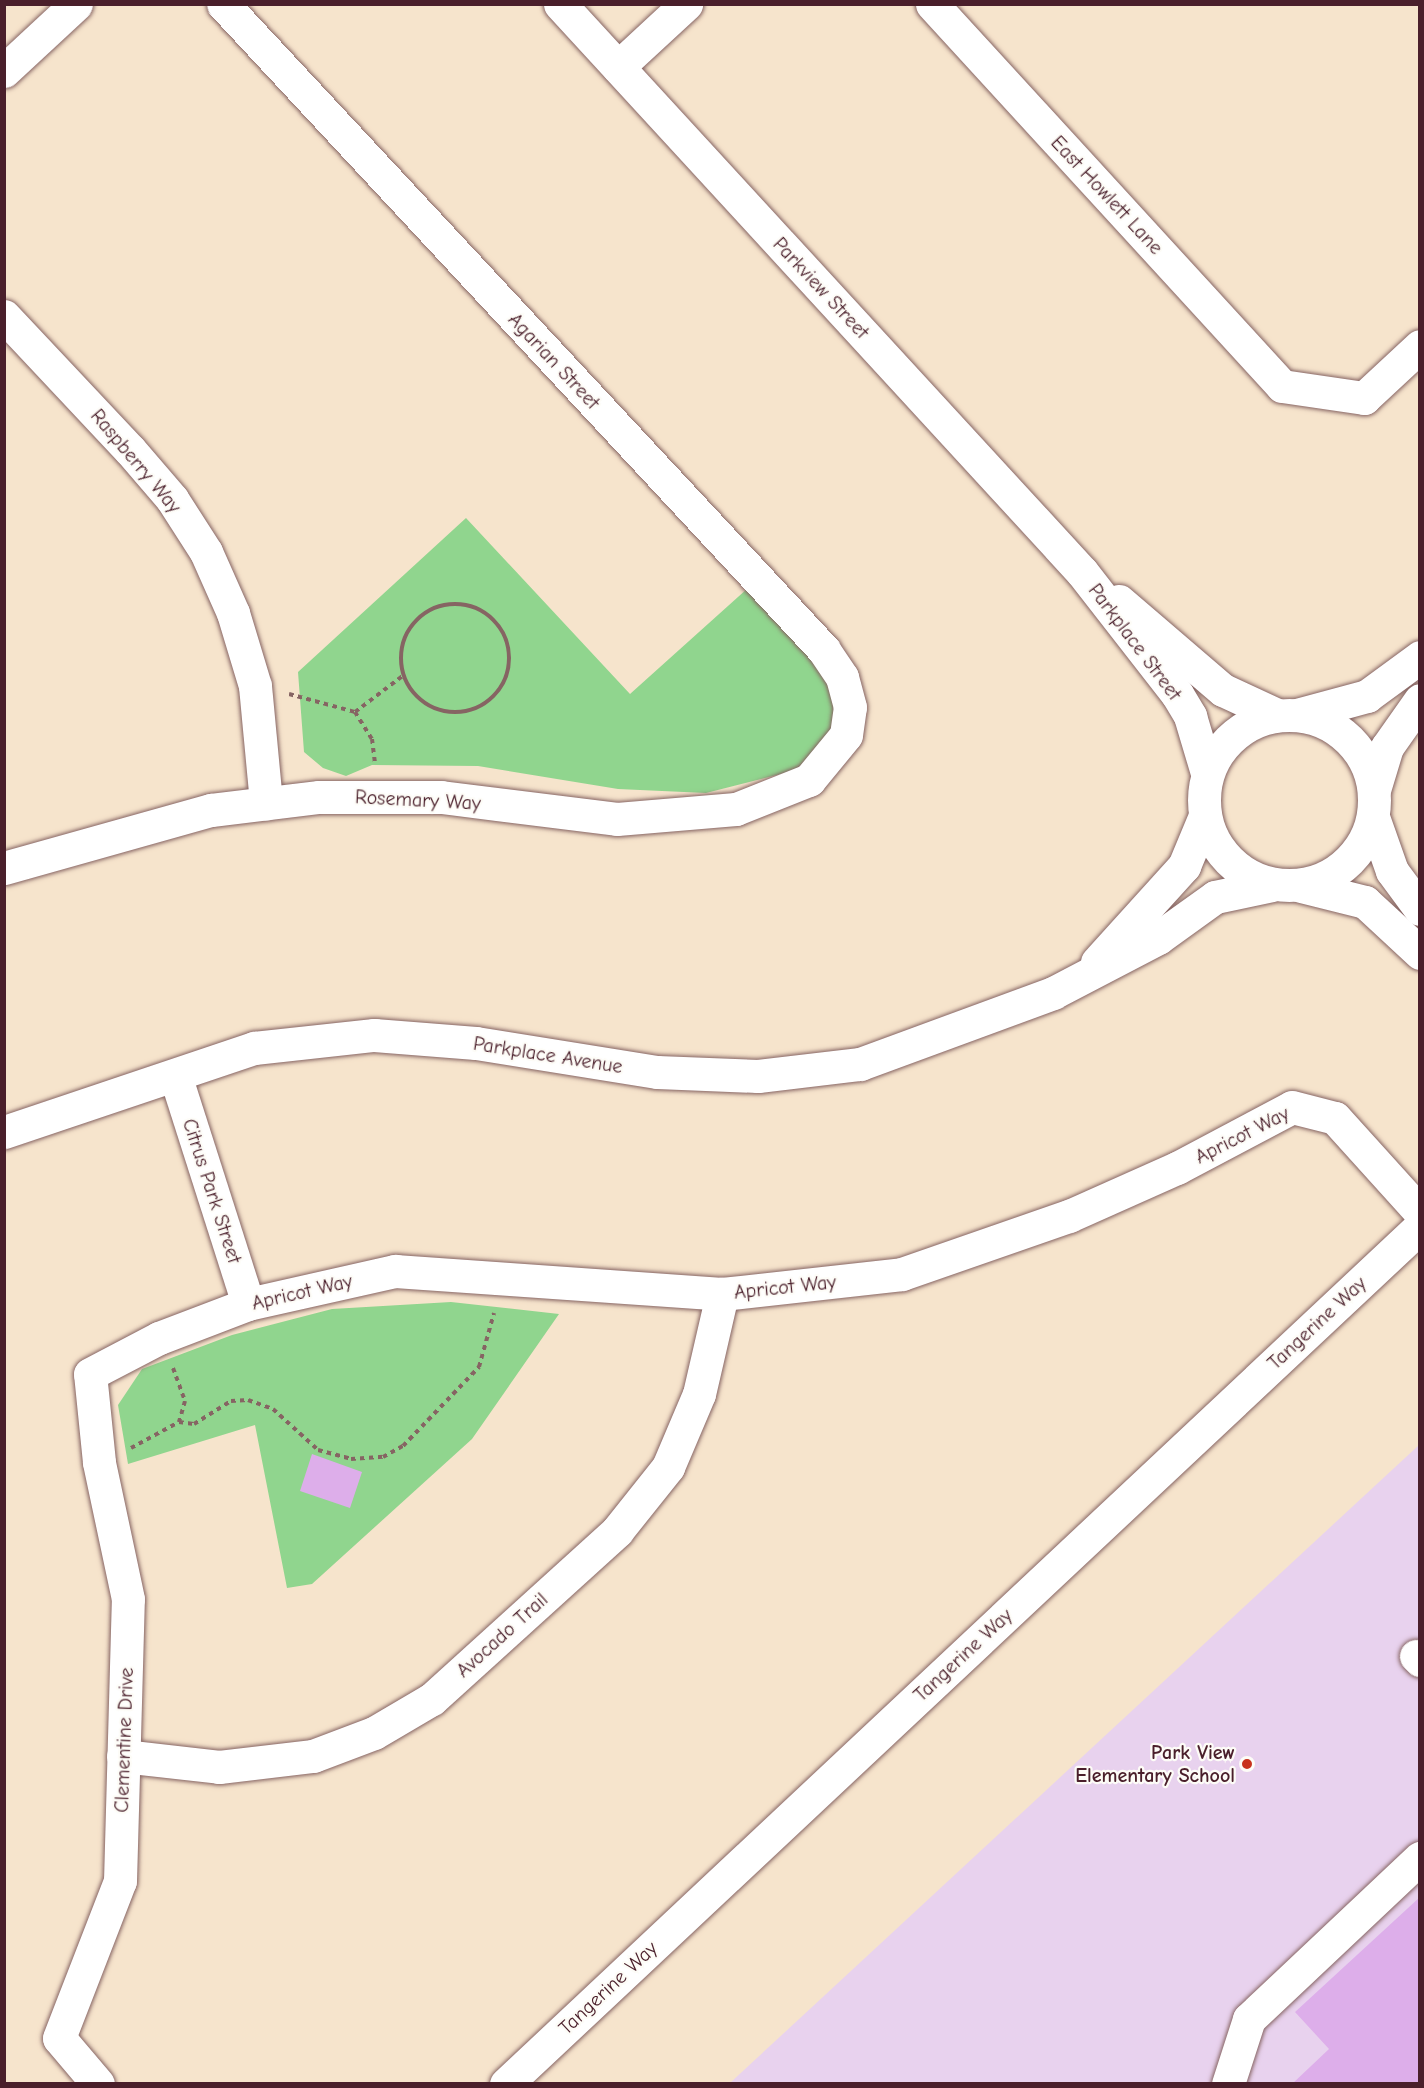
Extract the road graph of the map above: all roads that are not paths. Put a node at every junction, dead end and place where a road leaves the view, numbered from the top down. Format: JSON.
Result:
{"nodes":[{"id":1,"x":76,"y":4,"type":"edge"},
{"id":2,"x":223,"y":4,"type":"edge"},
{"id":3,"x":560,"y":4,"type":"edge"},
{"id":4,"x":686,"y":4,"type":"edge"},
{"id":5,"x":932,"y":4,"type":"edge"},
{"id":6,"x":618,"y":67,"type":"junction"},
{"id":7,"x":4,"y":71,"type":"edge"},
{"id":8,"x":4,"y":316,"type":"edge"},
{"id":9,"x":1419,"y":346,"type":"edge"},
{"id":10,"x":1082,"y":572,"type":"junction"},
{"id":11,"x":1419,"y":657,"type":"edge"},
{"id":12,"x":1419,"y":700,"type":"edge"},
{"id":13,"x":1287,"y":715,"type":"junction"},
{"id":14,"x":846,"y":735,"type":"joint"},
{"id":15,"x":1207,"y":772,"type":"junction"},
{"id":16,"x":266,"y":803,"type":"junction"},
{"id":17,"x":1374,"y":803,"type":"junction"},
{"id":18,"x":1204,"y":818,"type":"junction"},
{"id":19,"x":4,"y":868,"type":"edge"},
{"id":20,"x":1286,"y":885,"type":"junction"},
{"id":21,"x":1419,"y":909,"type":"edge"},
{"id":22,"x":1419,"y":953,"type":"edge"},
{"id":23,"x":1088,"y":973,"type":"junction"},
{"id":24,"x":176,"y":1078,"type":"junction"},
{"id":25,"x":4,"y":1132,"type":"edge"},
{"id":26,"x":1419,"y":1212,"type":"edge"},
{"id":27,"x":1419,"y":1227,"type":"edge"},
{"id":28,"x":722,"y":1294,"type":"junction"},
{"id":29,"x":248,"y":1304,"type":"junction"},
{"id":30,"x":90,"y":1374,"type":"joint"},
{"id":31,"x":123,"y":1756,"type":"junction"},
{"id":32,"x":1419,"y":1858,"type":"edge"},
{"id":33,"x":98,"y":2084,"type":"edge"},
{"id":34,"x":506,"y":2084,"type":"edge"},
{"id":35,"x":1228,"y":2084,"type":"edge"}],
"edges":[{"from":1,"to":7,"type":"street"},
{"from":2,"to":14,"type":"street","name":"Agarian Street"},
{"from":3,"to":6,"type":"street","name":"Parkview Street"},
{"from":4,"to":6,"type":"street"},
{"from":5,"to":9,"type":"street","name":"East Howlett Lane"},
{"from":6,"to":10,"type":"street","name":"Parkview Street"},
{"from":8,"to":16,"type":"street","name":"Raspberry Way"},
{"from":10,"to":13,"type":"street","name":"Parkplace Street"},
{"from":10,"to":15,"type":"street","name":"Parkplace Street"},
{"from":11,"to":13,"type":"street"},
{"from":12,"to":17,"type":"street"},
{"from":13,"to":15,"type":"street"},
{"from":13,"to":17,"type":"street"},
{"from":14,"to":16,"type":"street","name":"Rosemary Way"},
{"from":15,"to":18,"type":"street"},
{"from":16,"to":19,"type":"street","name":"Rosemary Way"},
{"from":17,"to":20,"type":"street"},
{"from":17,"to":21,"type":"street"},
{"from":18,"to":20,"type":"street"},
{"from":18,"to":23,"type":"street","name":"Parkplace Avenue"},
{"from":20,"to":22,"type":"street"},
{"from":20,"to":23,"type":"street","name":"Parkplace Avenue"},
{"from":23,"to":24,"type":"street","name":"Parkplace Avenue"},
{"from":24,"to":25,"type":"street","name":"Parkplace Avenue"},
{"from":24,"to":29,"type":"street","name":"Citrus Park Street"},
{"from":26,"to":28,"type":"street","name":"Apricot Way"},
{"from":27,"to":34,"type":"street","name":"Tangerine Way"},
{"from":28,"to":29,"type":"street","name":"Apricot Way"},
{"from":28,"to":31,"type":"street","name":"Avocado Trail"},
{"from":29,"to":30,"type":"street","name":"Apricot Way"},
{"from":30,"to":31,"type":"street","name":"Clementine Drive"},
{"from":31,"to":33,"type":"street","name":"Clementine Drive"},
{"from":32,"to":35,"type":"street"}]}
